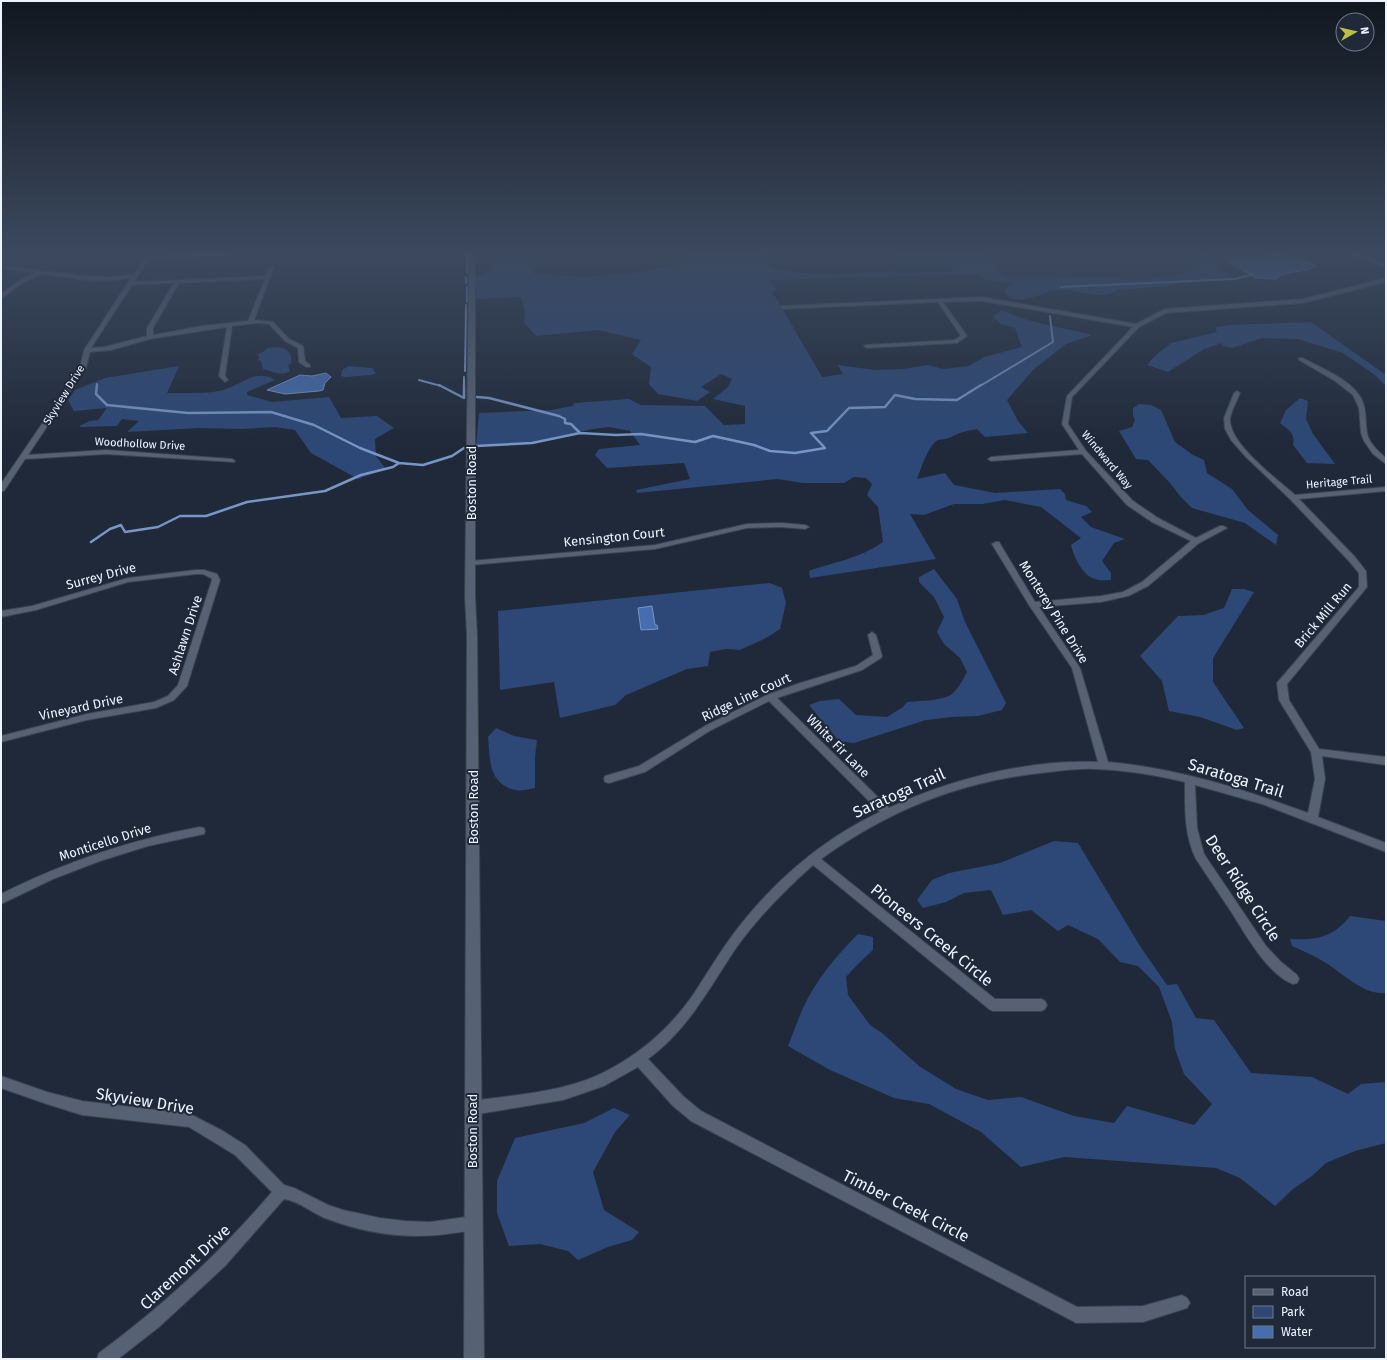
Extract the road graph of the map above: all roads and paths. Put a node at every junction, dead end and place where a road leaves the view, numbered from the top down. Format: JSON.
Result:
{"nodes":[{"id":1,"x":108,"y":317,"type":"edge"},
{"id":2,"x":156,"y":317,"type":"edge"},
{"id":3,"x":252,"y":317,"type":"edge"},
{"id":4,"x":472,"y":317,"type":"edge"},
{"id":5,"x":951,"y":317,"type":"edge"},
{"id":6,"x":1088,"y":317,"type":"edge"},
{"id":7,"x":1153,"y":317,"type":"edge"},
{"id":8,"x":251,"y":321,"type":"junction"},
{"id":9,"x":230,"y":324,"type":"junction"},
{"id":10,"x":1137,"y":326,"type":"junction"},
{"id":11,"x":150,"y":337,"type":"junction"},
{"id":12,"x":868,"y":346,"type":"dead end"},
{"id":13,"x":87,"y":350,"type":"junction"},
{"id":14,"x":1301,"y":359,"type":"dead end"},
{"id":15,"x":308,"y":366,"type":"dead end"},
{"id":16,"x":225,"y":380,"type":"dead end"},
{"id":17,"x":1237,"y":393,"type":"dead end"},
{"id":18,"x":1084,"y":452,"type":"junction"},
{"id":19,"x":23,"y":458,"type":"junction"},
{"id":20,"x":991,"y":459,"type":"dead end"},
{"id":21,"x":232,"y":461,"type":"dead end"},
{"id":22,"x":1386,"y":462,"type":"edge"},
{"id":23,"x":1,"y":489,"type":"edge"},
{"id":24,"x":1386,"y":489,"type":"edge"},
{"id":25,"x":1293,"y":497,"type":"junction"},
{"id":26,"x":805,"y":527,"type":"dead end"},
{"id":27,"x":1223,"y":528,"type":"dead end"},
{"id":28,"x":1196,"y":541,"type":"junction"},
{"id":29,"x":996,"y":544,"type":"dead end"},
{"id":30,"x":470,"y":563,"type":"junction"},
{"id":31,"x":210,"y":574,"type":"joint"},
{"id":32,"x":1033,"y":605,"type":"junction"},
{"id":33,"x":1,"y":614,"type":"edge"},
{"id":34,"x":872,"y":635,"type":"dead end"},
{"id":35,"x":770,"y":697,"type":"junction"},
{"id":36,"x":167,"y":701,"type":"joint"},
{"id":37,"x":1,"y":739,"type":"edge"},
{"id":38,"x":1316,"y":752,"type":"junction"},
{"id":39,"x":1386,"y":761,"type":"edge"},
{"id":40,"x":1104,"y":766,"type":"junction"},
{"id":41,"x":609,"y":779,"type":"dead end"},
{"id":42,"x":1190,"y":780,"type":"junction"},
{"id":43,"x":887,"y":812,"type":"junction"},
{"id":44,"x":1312,"y":819,"type":"junction"},
{"id":45,"x":200,"y":831,"type":"dead end"},
{"id":46,"x":1386,"y":848,"type":"edge"},
{"id":47,"x":813,"y":859,"type":"junction"},
{"id":48,"x":1,"y":899,"type":"edge"},
{"id":49,"x":1293,"y":979,"type":"dead end"},
{"id":50,"x":1041,"y":1004,"type":"dead end"},
{"id":51,"x":639,"y":1059,"type":"junction"},
{"id":52,"x":1,"y":1082,"type":"edge"},
{"id":53,"x":472,"y":1108,"type":"junction"},
{"id":54,"x":281,"y":1192,"type":"junction"},
{"id":55,"x":473,"y":1223,"type":"junction"},
{"id":56,"x":1182,"y":1303,"type":"dead end"},
{"id":57,"x":104,"y":1359,"type":"edge"},
{"id":58,"x":474,"y":1359,"type":"edge"}],
"edges":[{"from":1,"to":13,"type":"street","name":"Skyview Drive"},
{"from":2,"to":11,"type":"street"},
{"from":3,"to":8,"type":"street"},
{"from":4,"to":30,"type":"street","name":"Boston Road"},
{"from":5,"to":12,"type":"street"},
{"from":6,"to":10,"type":"street"},
{"from":7,"to":10,"type":"street","name":"Windward Way"},
{"from":8,"to":9,"type":"street"},
{"from":8,"to":15,"type":"street"},
{"from":9,"to":11,"type":"street"},
{"from":9,"to":16,"type":"street"},
{"from":10,"to":18,"type":"street","name":"Windward Way"},
{"from":11,"to":13,"type":"street"},
{"from":13,"to":19,"type":"street","name":"Skyview Drive"},
{"from":14,"to":22,"type":"street"},
{"from":17,"to":25,"type":"street","name":"Brick Mill Run"},
{"from":18,"to":20,"type":"street"},
{"from":18,"to":28,"type":"street","name":"Windward Way"},
{"from":19,"to":21,"type":"street","name":"Woodhollow Drive"},
{"from":19,"to":23,"type":"street","name":"Skyview Drive"},
{"from":24,"to":25,"type":"street","name":"Heritage Trail"},
{"from":25,"to":38,"type":"street","name":"Brick Mill Run"},
{"from":26,"to":30,"type":"street","name":"Kensington Court"},
{"from":27,"to":28,"type":"street"},
{"from":28,"to":32,"type":"street"},
{"from":29,"to":32,"type":"street","name":"Monterey Pine Drive"},
{"from":30,"to":53,"type":"street","name":"Boston Road"},
{"from":31,"to":33,"type":"street","name":"Surrey Drive"},
{"from":31,"to":36,"type":"street","name":"Ashlawn Drive"},
{"from":32,"to":40,"type":"street","name":"Monterey Pine Drive"},
{"from":34,"to":35,"type":"street","name":"Ridge Line Court"},
{"from":35,"to":41,"type":"street","name":"Ridge Line Court"},
{"from":35,"to":43,"type":"street","name":"White Fir Lane"},
{"from":36,"to":37,"type":"street","name":"Vineyard Drive"},
{"from":38,"to":39,"type":"street"},
{"from":38,"to":44,"type":"street","name":"Brick Mill Run"},
{"from":40,"to":42,"type":"street","name":"Saratoga Trail"},
{"from":40,"to":43,"type":"street","name":"Saratoga Trail"},
{"from":42,"to":44,"type":"street","name":"Saratoga Trail"},
{"from":42,"to":49,"type":"street","name":"Deer Ridge Circle"},
{"from":43,"to":47,"type":"street","name":"Saratoga Trail"},
{"from":44,"to":46,"type":"street","name":"Saratoga Trail"},
{"from":45,"to":48,"type":"street","name":"Monticello Drive"},
{"from":47,"to":50,"type":"street","name":"Pioneers Creek Circle"},
{"from":47,"to":51,"type":"street","name":"Saratoga Trail"},
{"from":51,"to":53,"type":"street","name":"Saratoga Trail"},
{"from":51,"to":56,"type":"street","name":"Timber Creek Circle"},
{"from":52,"to":54,"type":"street","name":"Skyview Drive"},
{"from":53,"to":55,"type":"street","name":"Boston Road"},
{"from":54,"to":55,"type":"street"},
{"from":54,"to":57,"type":"street","name":"Claremont Drive"},
{"from":55,"to":58,"type":"street","name":"Boston Road"}]}
